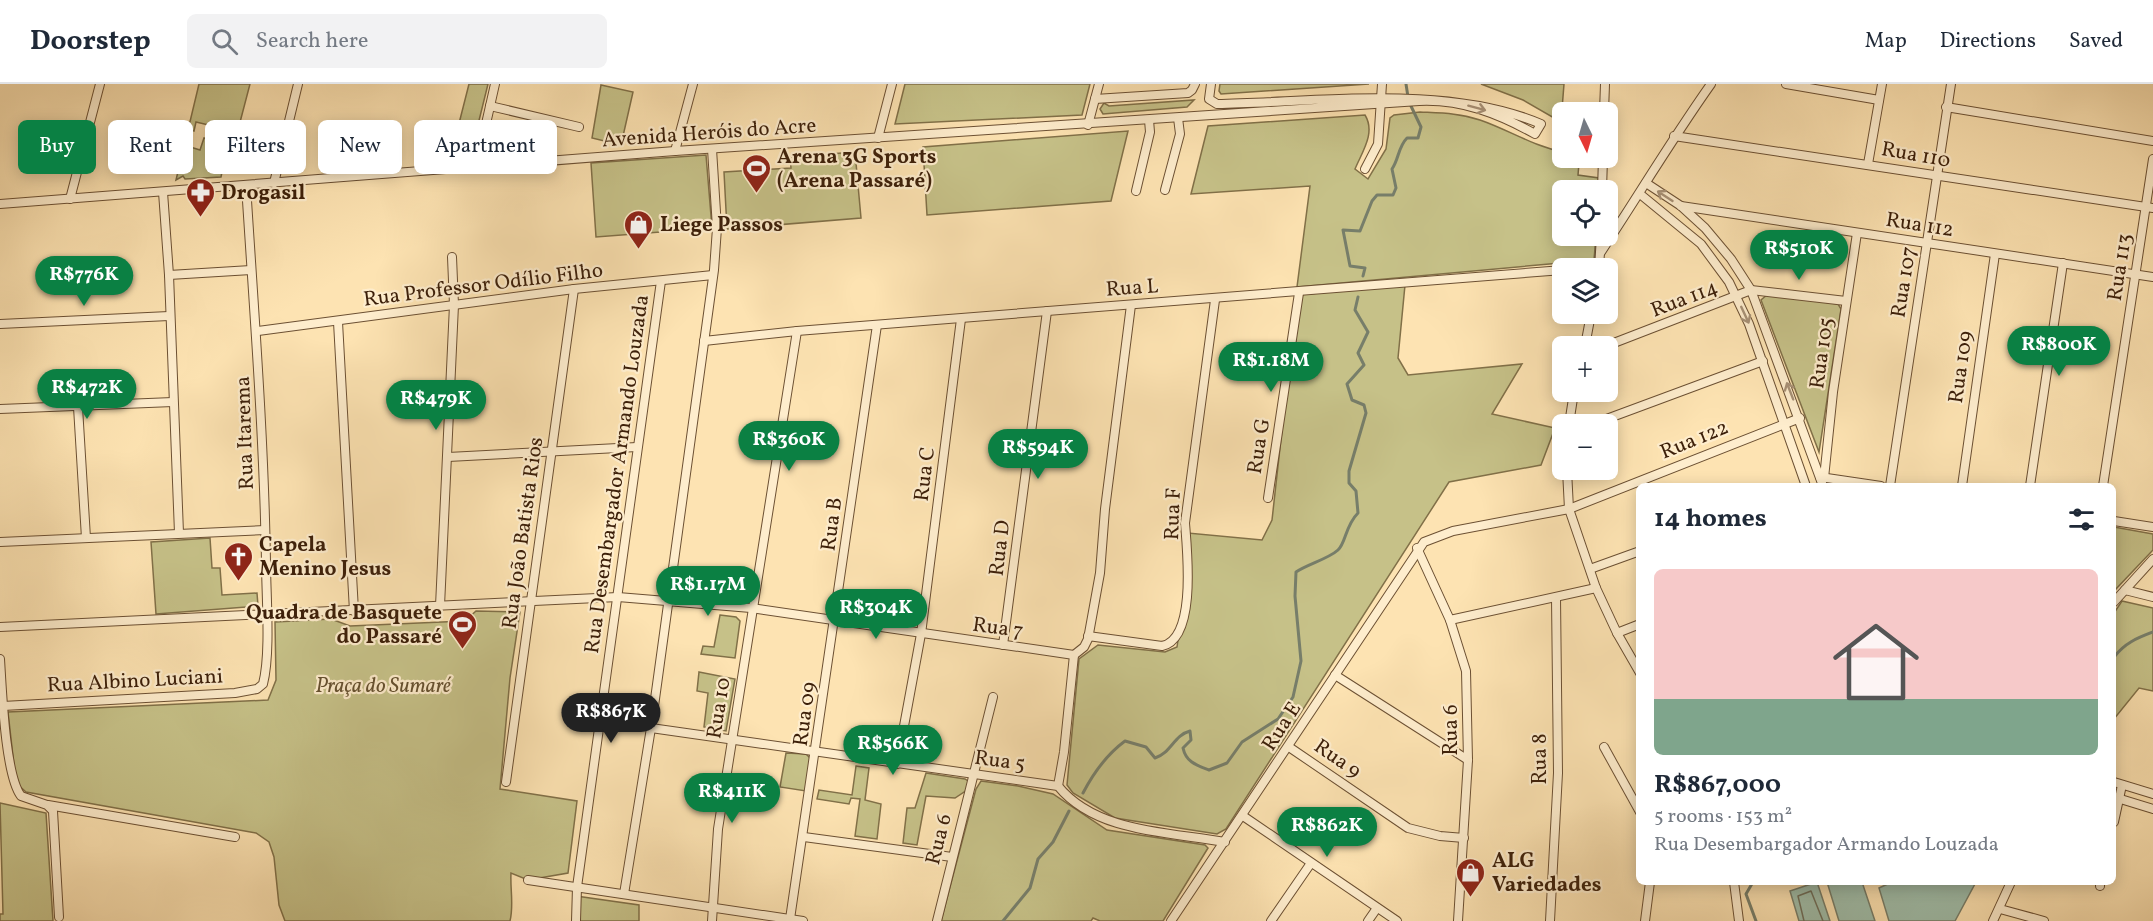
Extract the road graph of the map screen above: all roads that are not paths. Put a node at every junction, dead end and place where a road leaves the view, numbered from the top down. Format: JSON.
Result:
{"nodes":[{"id":1,"x":100,"y":84,"type":"edge"},
{"id":2,"x":298,"y":84,"type":"edge"},
{"id":3,"x":495,"y":84,"type":"edge"},
{"id":4,"x":693,"y":84,"type":"edge"},
{"id":5,"x":892,"y":84,"type":"edge"},
{"id":6,"x":1099,"y":84,"type":"edge"},
{"id":7,"x":1195,"y":84,"type":"edge"},
{"id":8,"x":1211,"y":84,"type":"edge"},
{"id":9,"x":1605,"y":84,"type":"edge"},
{"id":10,"x":1711,"y":84,"type":"edge"},
{"id":11,"x":1786,"y":84,"type":"edge"},
{"id":12,"x":1882,"y":84,"type":"edge"},
{"id":13,"x":1951,"y":84,"type":"edge"},
{"id":14,"x":1382,"y":88,"type":"edge"},
{"id":15,"x":1418,"y":89,"type":"dead end"},
{"id":16,"x":1484,"y":97,"type":"dead end"},
{"id":17,"x":1095,"y":99,"type":"junction"},
{"id":18,"x":1879,"y":99,"type":"junction"},
{"id":19,"x":1604,"y":102,"type":"edge"},
{"id":20,"x":1382,"y":104,"type":"junction"},
{"id":21,"x":490,"y":106,"type":"junction"},
{"id":22,"x":1946,"y":107,"type":"junction"},
{"id":23,"x":1178,"y":118,"type":"junction"},
{"id":24,"x":487,"y":120,"type":"edge"},
{"id":25,"x":1149,"y":120,"type":"junction"},
{"id":26,"x":1088,"y":125,"type":"junction"},
{"id":27,"x":579,"y":127,"type":"dead end"},
{"id":28,"x":1674,"y":136,"type":"junction"},
{"id":29,"x":878,"y":138,"type":"junction"},
{"id":30,"x":2153,"y":141,"type":"edge"},
{"id":31,"x":712,"y":149,"type":"junction"},
{"id":32,"x":675,"y":151,"type":"junction"},
{"id":33,"x":2153,"y":159,"type":"edge"},
{"id":34,"x":557,"y":161,"type":"edge"},
{"id":35,"x":1868,"y":164,"type":"junction"},
{"id":36,"x":1365,"y":169,"type":"dead end"},
{"id":37,"x":414,"y":173,"type":"edge"},
{"id":38,"x":1936,"y":176,"type":"junction"},
{"id":39,"x":274,"y":183,"type":"junction"},
{"id":40,"x":1646,"y":183,"type":"junction"},
{"id":41,"x":246,"y":185,"type":"junction"},
{"id":42,"x":1165,"y":190,"type":"dead end"},
{"id":43,"x":1137,"y":191,"type":"dead end"},
{"id":44,"x":163,"y":192,"type":"junction"},
{"id":45,"x":1640,"y":194,"type":"junction"},
{"id":46,"x":70,"y":199,"type":"junction"},
{"id":47,"x":0,"y":204,"type":"edge"},
{"id":48,"x":1681,"y":206,"type":"junction"},
{"id":49,"x":2150,"y":208,"type":"edge"},
{"id":50,"x":1857,"y":233,"type":"junction"},
{"id":51,"x":1927,"y":243,"type":"junction"},
{"id":52,"x":1601,"y":246,"type":"edge"},
{"id":53,"x":1601,"y":252,"type":"junction"},
{"id":54,"x":1995,"y":254,"type":"junction"},
{"id":55,"x":452,"y":256,"type":"dead end"},
{"id":56,"x":1600,"y":258,"type":"edge"},
{"id":57,"x":2063,"y":263,"type":"junction"},
{"id":58,"x":251,"y":270,"type":"junction"},
{"id":59,"x":1552,"y":271,"type":"edge"},
{"id":60,"x":169,"y":275,"type":"junction"},
{"id":61,"x":713,"y":275,"type":"junction"},
{"id":62,"x":2136,"y":275,"type":"junction"},
{"id":63,"x":2153,"y":277,"type":"edge"},
{"id":64,"x":661,"y":281,"type":"junction"},
{"id":65,"x":574,"y":289,"type":"junction"},
{"id":66,"x":1751,"y":290,"type":"junction"},
{"id":67,"x":1299,"y":292,"type":"junction"},
{"id":68,"x":1737,"y":297,"type":"junction"},
{"id":69,"x":1215,"y":300,"type":"junction"},
{"id":70,"x":1846,"y":301,"type":"junction"},
{"id":71,"x":454,"y":305,"type":"junction"},
{"id":72,"x":1131,"y":305,"type":"junction"},
{"id":73,"x":1047,"y":311,"type":"junction"},
{"id":74,"x":169,"y":316,"type":"junction"},
{"id":75,"x":961,"y":319,"type":"junction"},
{"id":76,"x":338,"y":322,"type":"junction"},
{"id":77,"x":0,"y":324,"type":"edge"},
{"id":78,"x":877,"y":325,"type":"junction"},
{"id":79,"x":258,"y":331,"type":"junction"},
{"id":80,"x":797,"y":331,"type":"junction"},
{"id":81,"x":704,"y":341,"type":"junction"},
{"id":82,"x":1618,"y":342,"type":"edge"},
{"id":83,"x":1762,"y":361,"type":"junction"},
{"id":84,"x":173,"y":402,"type":"junction"},
{"id":85,"x":78,"y":407,"type":"junction"},
{"id":86,"x":0,"y":409,"type":"edge"},
{"id":87,"x":1618,"y":415,"type":"edge"},
{"id":88,"x":1800,"y":418,"type":"junction"},
{"id":89,"x":1784,"y":423,"type":"junction"},
{"id":90,"x":637,"y":447,"type":"junction"},
{"id":91,"x":551,"y":452,"type":"junction"},
{"id":92,"x":448,"y":457,"type":"junction"},
{"id":93,"x":1568,"y":480,"type":"edge"},
{"id":94,"x":1822,"y":480,"type":"edge"},
{"id":95,"x":1805,"y":483,"type":"edge"},
{"id":96,"x":1852,"y":483,"type":"edge"},
{"id":97,"x":1890,"y":483,"type":"edge"},
{"id":98,"x":1962,"y":483,"type":"edge"},
{"id":99,"x":2030,"y":483,"type":"edge"},
{"id":100,"x":2103,"y":483,"type":"edge"},
{"id":101,"x":1268,"y":498,"type":"dead end"},
{"id":102,"x":1569,"y":509,"type":"junction"},
{"id":103,"x":2116,"y":520,"type":"edge"},
{"id":104,"x":2153,"y":526,"type":"edge"},
{"id":105,"x":266,"y":530,"type":"junction"},
{"id":106,"x":179,"y":533,"type":"junction"},
{"id":107,"x":86,"y":538,"type":"junction"},
{"id":108,"x":0,"y":542,"type":"edge"},
{"id":109,"x":1417,"y":548,"type":"junction"},
{"id":110,"x":1636,"y":552,"type":"edge"},
{"id":111,"x":2153,"y":558,"type":"edge"},
{"id":112,"x":1590,"y":569,"type":"junction"},
{"id":113,"x":1596,"y":588,"type":"junction"},
{"id":114,"x":2125,"y":590,"type":"junction"},
{"id":115,"x":618,"y":597,"type":"junction"},
{"id":116,"x":2153,"y":597,"type":"edge"},
{"id":117,"x":1556,"y":598,"type":"junction"},
{"id":118,"x":668,"y":599,"type":"junction"},
{"id":119,"x":2116,"y":600,"type":"edge"},
{"id":120,"x":532,"y":601,"type":"junction"},
{"id":121,"x":440,"y":606,"type":"junction"},
{"id":122,"x":752,"y":608,"type":"junction"},
{"id":123,"x":354,"y":611,"type":"junction"},
{"id":124,"x":266,"y":614,"type":"junction"},
{"id":125,"x":1450,"y":620,"type":"junction"},
{"id":126,"x":836,"y":621,"type":"junction"},
{"id":127,"x":1636,"y":626,"type":"edge"},
{"id":128,"x":0,"y":627,"type":"edge"},
{"id":129,"x":1617,"y":633,"type":"junction"},
{"id":130,"x":921,"y":634,"type":"junction"},
{"id":131,"x":1088,"y":636,"type":"junction"},
{"id":132,"x":1003,"y":645,"type":"junction"},
{"id":133,"x":1074,"y":655,"type":"junction"},
{"id":134,"x":0,"y":659,"type":"edge"},
{"id":135,"x":1636,"y":666,"type":"edge"},
{"id":136,"x":1335,"y":675,"type":"junction"},
{"id":137,"x":264,"y":681,"type":"joint"},
{"id":138,"x":993,"y":696,"type":"dead end"},
{"id":139,"x":3,"y":706,"type":"junction"},
{"id":140,"x":651,"y":728,"type":"junction"},
{"id":141,"x":731,"y":739,"type":"junction"},
{"id":142,"x":1289,"y":747,"type":"junction"},
{"id":143,"x":1604,"y":747,"type":"dead end"},
{"id":144,"x":816,"y":751,"type":"junction"},
{"id":145,"x":1468,"y":760,"type":"junction"},
{"id":146,"x":897,"y":764,"type":"junction"},
{"id":147,"x":974,"y":775,"type":"junction"},
{"id":148,"x":507,"y":782,"type":"dead end"},
{"id":149,"x":2118,"y":783,"type":"edge"},
{"id":150,"x":1058,"y":786,"type":"junction"},
{"id":151,"x":2153,"y":795,"type":"edge"},
{"id":152,"x":2116,"y":798,"type":"edge"},
{"id":153,"x":47,"y":805,"type":"junction"},
{"id":154,"x":1636,"y":805,"type":"edge"},
{"id":155,"x":2153,"y":809,"type":"edge"},
{"id":156,"x":1243,"y":816,"type":"junction"},
{"id":157,"x":235,"y":837,"type":"dead end"},
{"id":158,"x":804,"y":837,"type":"junction"},
{"id":159,"x":1464,"y":838,"type":"junction"},
{"id":160,"x":1225,"y":842,"type":"junction"},
{"id":161,"x":952,"y":856,"type":"junction"},
{"id":162,"x":1311,"y":863,"type":"junction"},
{"id":163,"x":528,"y":880,"type":"dead end"},
{"id":164,"x":1650,"y":885,"type":"edge"},
{"id":165,"x":1734,"y":885,"type":"edge"},
{"id":166,"x":2010,"y":885,"type":"edge"},
{"id":167,"x":577,"y":887,"type":"junction"},
{"id":168,"x":624,"y":894,"type":"junction"},
{"id":169,"x":711,"y":906,"type":"junction"},
{"id":170,"x":1377,"y":908,"type":"junction"},
{"id":171,"x":2000,"y":909,"type":"junction"},
{"id":172,"x":59,"y":917,"type":"dead end"},
{"id":173,"x":790,"y":919,"type":"junction"},
{"id":174,"x":576,"y":921,"type":"edge"},
{"id":175,"x":712,"y":921,"type":"edge"},
{"id":176,"x":803,"y":921,"type":"edge"},
{"id":177,"x":937,"y":921,"type":"edge"},
{"id":178,"x":1171,"y":921,"type":"edge"},
{"id":179,"x":1271,"y":921,"type":"edge"},
{"id":180,"x":1368,"y":921,"type":"edge"},
{"id":181,"x":1397,"y":921,"type":"edge"},
{"id":182,"x":1458,"y":921,"type":"edge"},
{"id":183,"x":1550,"y":921,"type":"edge"},
{"id":184,"x":1645,"y":921,"type":"edge"},
{"id":185,"x":1739,"y":921,"type":"edge"},
{"id":186,"x":1993,"y":921,"type":"edge"},
{"id":187,"x":2044,"y":921,"type":"edge"}],
"edges":[{"from":1,"to":46,"type":"street"},
{"from":2,"to":39,"type":"street"},
{"from":3,"to":21,"type":"street"},
{"from":4,"to":32,"type":"street"},
{"from":5,"to":29,"type":"street"},
{"from":6,"to":17,"type":"street"},
{"from":7,"to":17,"type":"street"},
{"from":8,"to":14,"type":"street"},
{"from":9,"to":19,"type":"street"},
{"from":10,"to":28,"type":"street"},
{"from":11,"to":18,"type":"street"},
{"from":12,"to":18,"type":"street"},
{"from":13,"to":22,"type":"street","name":"Rua 107"},
{"from":14,"to":15,"type":"street"},
{"from":14,"to":20,"type":"street"},
{"from":20,"to":16,"type":"street","name":"Avenida Heróis do Acre","one_way":true},
{"from":17,"to":26,"type":"street"},
{"from":18,"to":35,"type":"street"},
{"from":20,"to":23,"type":"street","name":"Avenida Heróis do Acre"},
{"from":20,"to":36,"type":"street"},
{"from":21,"to":24,"type":"street"},
{"from":21,"to":27,"type":"street"},
{"from":22,"to":30,"type":"street"},
{"from":22,"to":38,"type":"street","name":"Rua 107"},
{"from":23,"to":25,"type":"street","name":"Avenida Heróis do Acre"},
{"from":23,"to":42,"type":"street"},
{"from":25,"to":26,"type":"street","name":"Avenida Heróis do Acre"},
{"from":25,"to":43,"type":"street"},
{"from":26,"to":29,"type":"street","name":"Avenida Heróis do Acre"},
{"from":28,"to":35,"type":"street","name":"Rua 110"},
{"from":28,"to":40,"type":"street"},
{"from":29,"to":31,"type":"street","name":"Avenida Heróis do Acre"},
{"from":31,"to":32,"type":"street","name":"Avenida Heróis do Acre"},
{"from":31,"to":61,"type":"street"},
{"from":32,"to":34,"type":"street","name":"Avenida Heróis do Acre"},
{"from":33,"to":49,"type":"street","name":"Rua 113"},
{"from":35,"to":38,"type":"street","name":"Rua 110"},
{"from":37,"to":39,"type":"street","name":"Avenida Heróis do Acre"},
{"from":38,"to":49,"type":"street","name":"Rua 110"},
{"from":38,"to":51,"type":"street","name":"Rua 107"},
{"from":39,"to":41,"type":"street","name":"Avenida Heróis do Acre"},
{"from":40,"to":45,"type":"street"},
{"from":48,"to":40,"type":"street","one_way":true},
{"from":41,"to":44,"type":"street","name":"Avenida Heróis do Acre"},
{"from":41,"to":58,"type":"street","name":"Rua Itarema"},
{"from":44,"to":46,"type":"street","name":"Avenida Heróis do Acre"},
{"from":44,"to":60,"type":"street"},
{"from":45,"to":53,"type":"street"},
{"from":45,"to":68,"type":"street"},
{"from":46,"to":47,"type":"street","name":"Avenida Heróis do Acre"},
{"from":48,"to":50,"type":"street","name":"Rua 112"},
{"from":48,"to":66,"type":"street"},
{"from":49,"to":62,"type":"street","name":"Rua 113"},
{"from":50,"to":51,"type":"street","name":"Rua 112"},
{"from":50,"to":70,"type":"street","name":"Rua 105"},
{"from":51,"to":54,"type":"street","name":"Rua 112"},
{"from":51,"to":97,"type":"street","name":"Rua 107"},
{"from":52,"to":53,"type":"street"},
{"from":53,"to":56,"type":"street"},
{"from":54,"to":57,"type":"street","name":"Rua 112"},
{"from":54,"to":98,"type":"street","name":"Rua 109"},
{"from":55,"to":71,"type":"street"},
{"from":57,"to":62,"type":"street","name":"Rua 112"},
{"from":57,"to":99,"type":"street"},
{"from":58,"to":60,"type":"street"},
{"from":58,"to":79,"type":"street","name":"Rua Itarema"},
{"from":59,"to":67,"type":"street","name":"Rua L"},
{"from":60,"to":74,"type":"street"},
{"from":61,"to":64,"type":"street","name":"Rua Professor Odílio Filho"},
{"from":61,"to":81,"type":"street"},
{"from":62,"to":63,"type":"street","name":"Rua 112"},
{"from":62,"to":100,"type":"street","name":"Rua 113"},
{"from":64,"to":65,"type":"street","name":"Rua Professor Odílio Filho"},
{"from":64,"to":90,"type":"street","name":"Rua Desembargador Armando Louzada"},
{"from":65,"to":71,"type":"street","name":"Rua Professor Odílio Filho"},
{"from":65,"to":91,"type":"street","name":"Rua João Batista Rios"},
{"from":66,"to":68,"type":"street","name":"Rua 114"},
{"from":66,"to":70,"type":"street","name":"Rua 114"},
{"from":88,"to":66,"type":"street","one_way":true},
{"from":67,"to":69,"type":"street","name":"Rua L"},
{"from":67,"to":101,"type":"street","name":"Rua G"},
{"from":68,"to":82,"type":"street","name":"Rua 114"},
{"from":68,"to":83,"type":"street","one_way":true},
{"from":69,"to":72,"type":"street","name":"Rua L"},
{"from":69,"to":131,"type":"street","name":"Rua F"},
{"from":70,"to":94,"type":"street","name":"Rua 105"},
{"from":71,"to":76,"type":"street","name":"Rua Professor Odílio Filho"},
{"from":71,"to":92,"type":"street"},
{"from":72,"to":73,"type":"street","name":"Rua L"},
{"from":72,"to":131,"type":"street"},
{"from":73,"to":75,"type":"street","name":"Rua L"},
{"from":73,"to":132,"type":"street","name":"Rua D"},
{"from":74,"to":77,"type":"street"},
{"from":74,"to":84,"type":"street"},
{"from":75,"to":78,"type":"street","name":"Rua L"},
{"from":75,"to":130,"type":"street","name":"Rua C"},
{"from":76,"to":79,"type":"street","name":"Rua Professor Odílio Filho"},
{"from":76,"to":123,"type":"street"},
{"from":78,"to":80,"type":"street","name":"Rua L"},
{"from":78,"to":126,"type":"street","name":"Rua B"},
{"from":79,"to":105,"type":"street","name":"Rua Itarema"},
{"from":80,"to":81,"type":"street","name":"Rua L"},
{"from":80,"to":122,"type":"street","name":"Rua 10"},
{"from":81,"to":118,"type":"street"},
{"from":83,"to":87,"type":"street"},
{"from":83,"to":89,"type":"street"},
{"from":84,"to":85,"type":"street"},
{"from":84,"to":106,"type":"street"},
{"from":85,"to":86,"type":"street"},
{"from":85,"to":107,"type":"street"},
{"from":88,"to":89,"type":"street","name":"Rua 122"},
{"from":88,"to":94,"type":"street"},
{"from":89,"to":95,"type":"street"},
{"from":89,"to":102,"type":"street","name":"Rua 122"},
{"from":90,"to":91,"type":"street"},
{"from":90,"to":115,"type":"street","name":"Rua Desembargador Armando Louzada"},
{"from":91,"to":92,"type":"street"},
{"from":91,"to":120,"type":"street","name":"Rua João Batista Rios"},
{"from":92,"to":121,"type":"street"},
{"from":93,"to":102,"type":"street"},
{"from":94,"to":96,"type":"street"},
{"from":102,"to":109,"type":"street"},
{"from":102,"to":112,"type":"street"},
{"from":103,"to":104,"type":"street"},
{"from":105,"to":106,"type":"street"},
{"from":105,"to":124,"type":"street","name":"Rua Itarema"},
{"from":106,"to":107,"type":"street"},
{"from":107,"to":108,"type":"street"},
{"from":109,"to":125,"type":"street","name":"Rua 6"},
{"from":109,"to":136,"type":"street","name":"Rua E"},
{"from":110,"to":112,"type":"street"},
{"from":111,"to":114,"type":"street"},
{"from":112,"to":113,"type":"street"},
{"from":113,"to":117,"type":"street"},
{"from":113,"to":129,"type":"street"},
{"from":114,"to":116,"type":"street"},
{"from":114,"to":119,"type":"street"},
{"from":115,"to":118,"type":"street","name":"Rua 7"},
{"from":115,"to":120,"type":"street","name":"Rua 7"},
{"from":115,"to":167,"type":"street","name":"Rua Desembargador Armando Louzada"},
{"from":117,"to":125,"type":"street"},
{"from":117,"to":183,"type":"street","name":"Rua 8"},
{"from":118,"to":122,"type":"street","name":"Rua 7"},
{"from":118,"to":140,"type":"street"},
{"from":120,"to":121,"type":"street","name":"Rua 7"},
{"from":120,"to":148,"type":"street","name":"Rua João Batista Rios"},
{"from":121,"to":123,"type":"street","name":"Rua 7"},
{"from":122,"to":126,"type":"street","name":"Rua 7"},
{"from":122,"to":141,"type":"street","name":"Rua 10"},
{"from":123,"to":124,"type":"street","name":"Rua 7"},
{"from":124,"to":128,"type":"street","name":"Rua 7"},
{"from":124,"to":137,"type":"street","name":"Rua Itarema"},
{"from":125,"to":145,"type":"street","name":"Rua 6"},
{"from":126,"to":130,"type":"street","name":"Rua 7"},
{"from":126,"to":144,"type":"street","name":"Rua 09"},
{"from":127,"to":129,"type":"street"},
{"from":129,"to":135,"type":"street"},
{"from":130,"to":132,"type":"street","name":"Rua 7"},
{"from":130,"to":146,"type":"street"},
{"from":131,"to":133,"type":"street"},
{"from":132,"to":133,"type":"street","name":"Rua 7"},
{"from":133,"to":150,"type":"street"},
{"from":134,"to":139,"type":"street"},
{"from":136,"to":142,"type":"street","name":"Rua E"},
{"from":136,"to":145,"type":"street"},
{"from":137,"to":139,"type":"street","name":"Rua Albino Luciani"},
{"from":138,"to":147,"type":"street","name":"Rua 6"},
{"from":139,"to":153,"type":"street"},
{"from":140,"to":141,"type":"street","name":"Rua 5"},
{"from":140,"to":168,"type":"street"},
{"from":141,"to":144,"type":"street","name":"Rua 5"},
{"from":141,"to":169,"type":"street","name":"Rua 10"},
{"from":142,"to":156,"type":"street","name":"Rua E"},
{"from":142,"to":159,"type":"street","name":"Rua 9"},
{"from":143,"to":154,"type":"street"},
{"from":144,"to":146,"type":"street","name":"Rua 5"},
{"from":144,"to":158,"type":"street","name":"Rua 09"},
{"from":145,"to":159,"type":"street","name":"Rua 6"},
{"from":146,"to":147,"type":"street","name":"Rua 5"},
{"from":147,"to":150,"type":"street","name":"Rua 5"},
{"from":147,"to":161,"type":"street","name":"Rua 6"},
{"from":149,"to":151,"type":"street"},
{"from":149,"to":152,"type":"street"},
{"from":150,"to":160,"type":"street"},
{"from":152,"to":155,"type":"street"},
{"from":153,"to":157,"type":"street"},
{"from":153,"to":172,"type":"street"},
{"from":156,"to":160,"type":"street","name":"Rua E"},
{"from":156,"to":162,"type":"street"},
{"from":158,"to":161,"type":"street"},
{"from":158,"to":173,"type":"street","name":"Rua 09"},
{"from":159,"to":182,"type":"street","name":"Rua 6"},
{"from":160,"to":178,"type":"street","name":"Rua E"},
{"from":161,"to":177,"type":"street","name":"Rua 6"},
{"from":162,"to":170,"type":"street"},
{"from":162,"to":179,"type":"street"},
{"from":163,"to":167,"type":"street"},
{"from":164,"to":184,"type":"street"},
{"from":165,"to":185,"type":"street"},
{"from":166,"to":171,"type":"street"},
{"from":167,"to":168,"type":"street"},
{"from":167,"to":174,"type":"street","name":"Rua Desembargador Armando Louzada"},
{"from":168,"to":169,"type":"street"},
{"from":169,"to":173,"type":"street"},
{"from":169,"to":175,"type":"street","name":"Rua 10"},
{"from":170,"to":180,"type":"street"},
{"from":170,"to":181,"type":"street"},
{"from":171,"to":186,"type":"street"},
{"from":171,"to":187,"type":"street"},
{"from":173,"to":176,"type":"street"}]}
